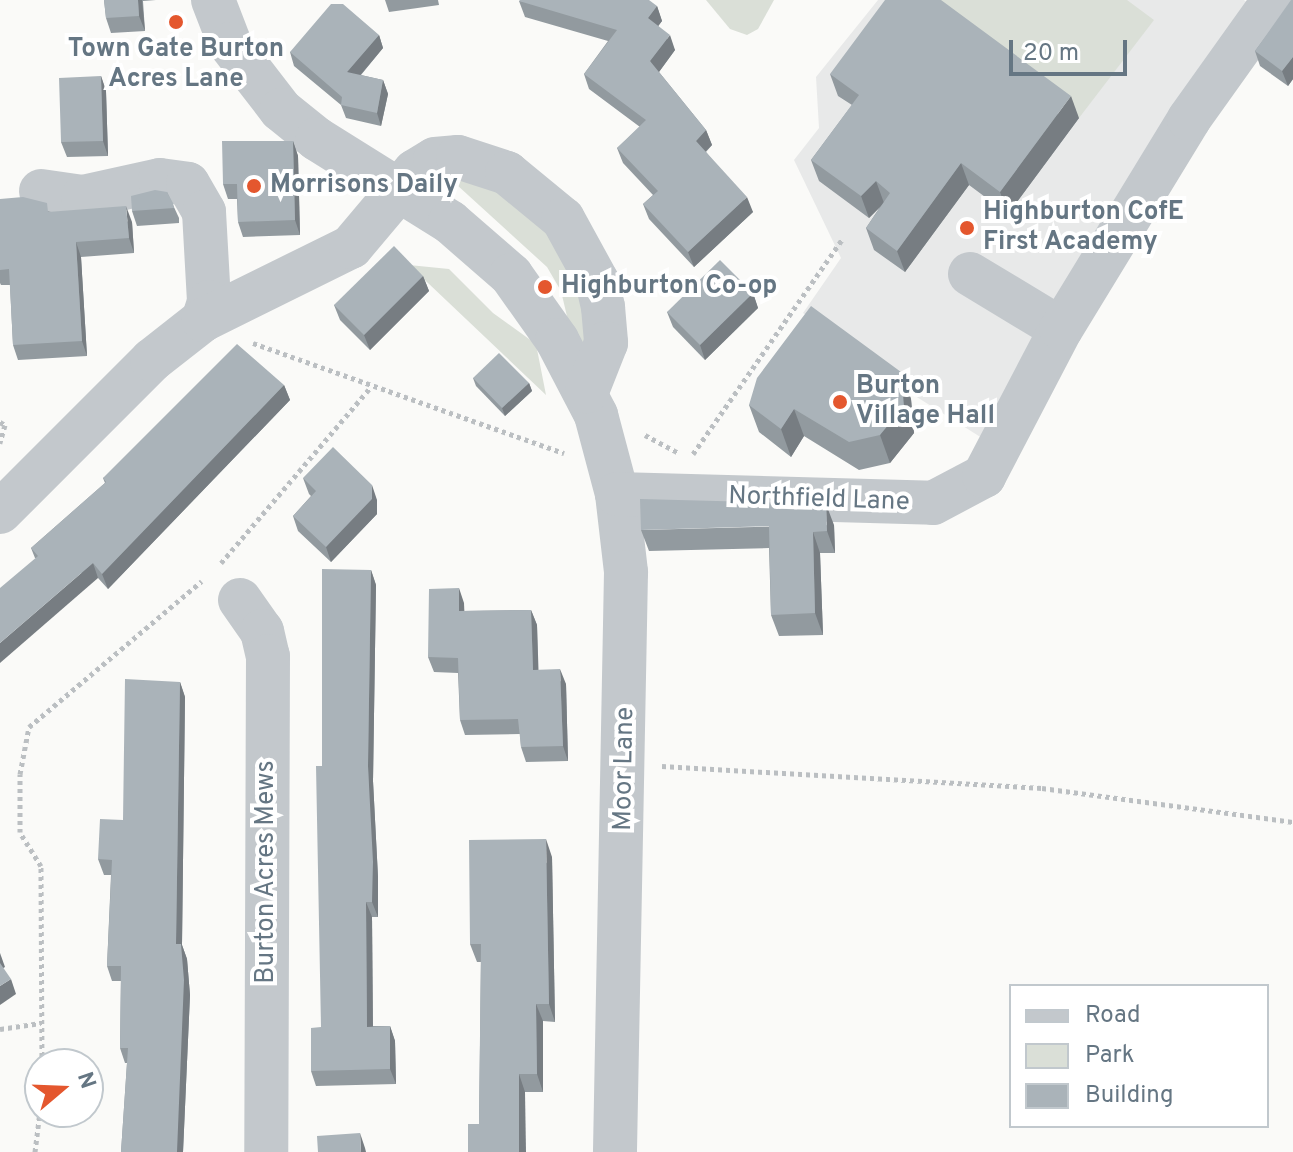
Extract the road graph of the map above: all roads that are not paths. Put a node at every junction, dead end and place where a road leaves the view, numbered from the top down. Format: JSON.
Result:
{"nodes":[{"id":1,"x":213,"y":0,"type":"edge"},
{"id":2,"x":1274,"y":0,"type":"edge"},
{"id":3,"x":402,"y":189,"type":"junction"},
{"id":4,"x":41,"y":191,"type":"dead end"},
{"id":5,"x":970,"y":274,"type":"dead end"},
{"id":6,"x":203,"y":320,"type":"junction"},
{"id":7,"x":1061,"y":329,"type":"junction"},
{"id":8,"x":591,"y":403,"type":"junction"},
{"id":9,"x":614,"y":481,"type":"junction"},
{"id":10,"x":0,"y":512,"type":"edge"},
{"id":11,"x":240,"y":600,"type":"dead end"},
{"id":12,"x":266,"y":1152,"type":"edge"},
{"id":13,"x":615,"y":1152,"type":"edge"}],
"edges":[{"from":1,"to":3,"type":"street","name":"Moor Lane"},
{"from":2,"to":7,"type":"street","name":"Northfield Lane"},
{"from":3,"to":6,"type":"street"},
{"from":3,"to":8,"type":"street","name":"Moor Lane"},
{"from":3,"to":8,"type":"street"},
{"from":4,"to":6,"type":"street"},
{"from":5,"to":7,"type":"street"},
{"from":6,"to":10,"type":"street"},
{"from":7,"to":9,"type":"street","name":"Northfield Lane"},
{"from":8,"to":9,"type":"street","name":"Moor Lane"},
{"from":9,"to":13,"type":"street","name":"Moor Lane"},
{"from":11,"to":12,"type":"street","name":"Burton Acres Mews"}]}
